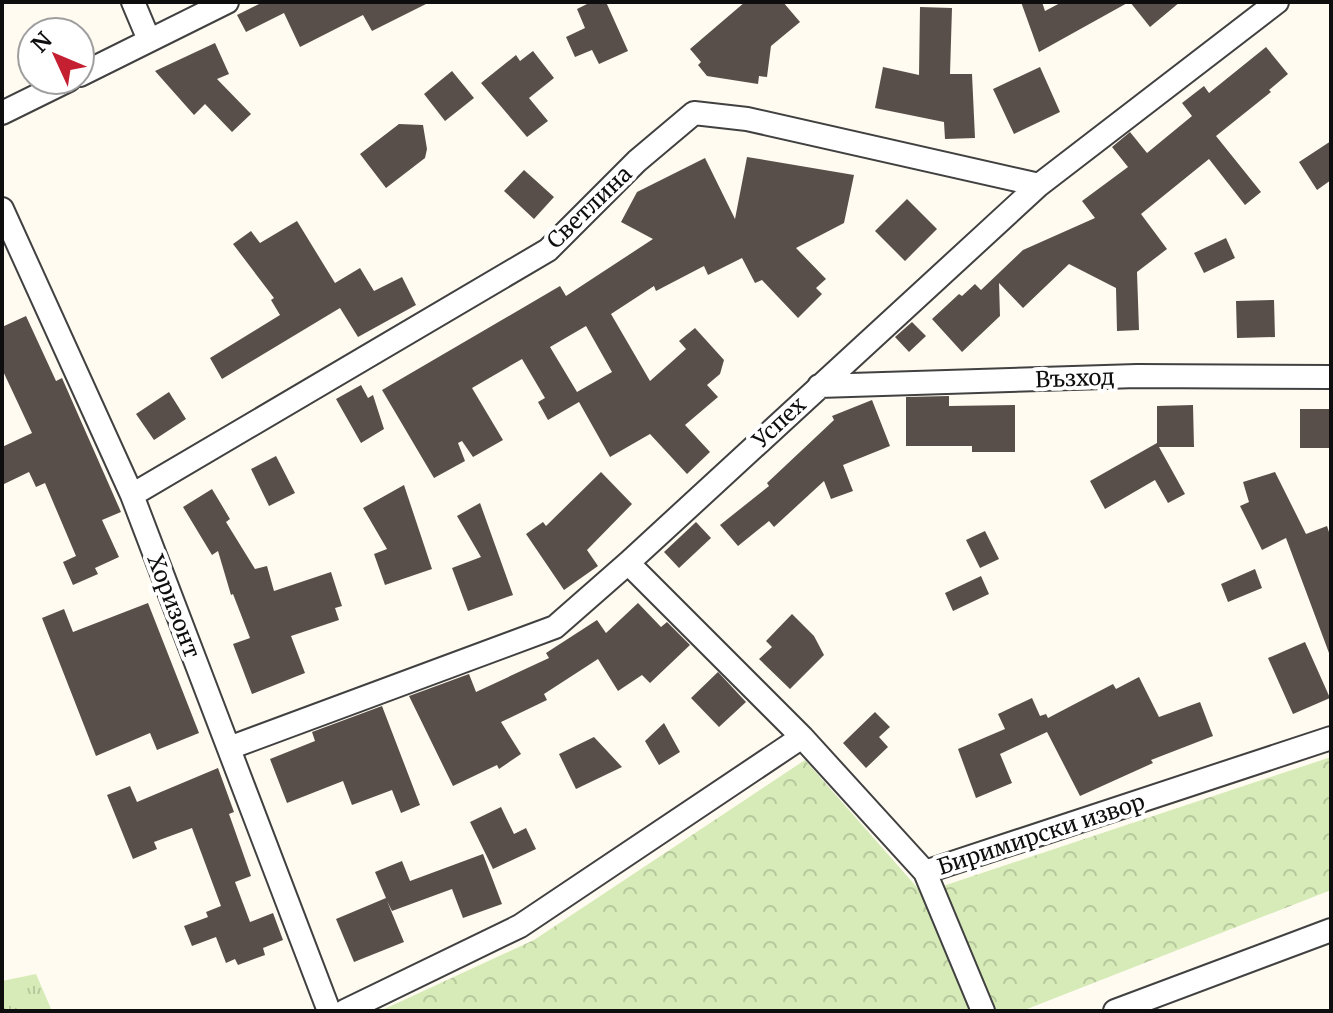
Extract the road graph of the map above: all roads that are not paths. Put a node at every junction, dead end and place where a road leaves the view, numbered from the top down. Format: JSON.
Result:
{"nodes":[{"id":1,"x":133,"y":2,"type":"edge"},
{"id":2,"x":227,"y":2,"type":"edge"},
{"id":3,"x":1277,"y":2,"type":"edge"},
{"id":4,"x":149,"y":40,"type":"junction"},
{"id":5,"x":96,"y":67,"type":"edge"},
{"id":6,"x":37,"y":96,"type":"edge"},
{"id":7,"x":2,"y":113,"type":"edge"},
{"id":8,"x":1039,"y":185,"type":"junction"},
{"id":9,"x":2,"y":209,"type":"edge"},
{"id":10,"x":1331,"y":377,"type":"edge"},
{"id":11,"x":819,"y":386,"type":"junction"},
{"id":12,"x":132,"y":495,"type":"junction"},
{"id":13,"x":628,"y":563,"type":"junction"},
{"id":14,"x":802,"y":737,"type":"junction"},
{"id":15,"x":1331,"y":738,"type":"edge"},
{"id":16,"x":229,"y":748,"type":"junction"},
{"id":17,"x":925,"y":872,"type":"junction"},
{"id":18,"x":1331,"y":930,"type":"edge"},
{"id":19,"x":329,"y":1011,"type":"edge"},
{"id":20,"x":345,"y":1011,"type":"edge"},
{"id":21,"x":983,"y":1011,"type":"edge"},
{"id":22,"x":1115,"y":1011,"type":"edge"}],
"edges":[{"from":1,"to":4,"type":"street"},
{"from":2,"to":4,"type":"street"},
{"from":3,"to":8,"type":"street","name":"Успех"},
{"from":4,"to":5,"type":"street"},
{"from":6,"to":7,"type":"street"},
{"from":8,"to":11,"type":"street","name":"Успех"},
{"from":8,"to":12,"type":"street","name":"Светлина"},
{"from":9,"to":12,"type":"street","name":"Хоризонт"},
{"from":10,"to":11,"type":"street","name":"Възход"},
{"from":11,"to":13,"type":"street","name":"Успех"},
{"from":12,"to":16,"type":"street","name":"Хоризонт"},
{"from":13,"to":14,"type":"street","name":"Биримирски извор"},
{"from":13,"to":16,"type":"street","name":"Успех"},
{"from":14,"to":17,"type":"street","name":"Биримирски извор"},
{"from":14,"to":20,"type":"street"},
{"from":15,"to":17,"type":"street","name":"Биримирски извор"},
{"from":16,"to":19,"type":"street","name":"Хоризонт"},
{"from":17,"to":21,"type":"street"},
{"from":18,"to":22,"type":"street"}]}
